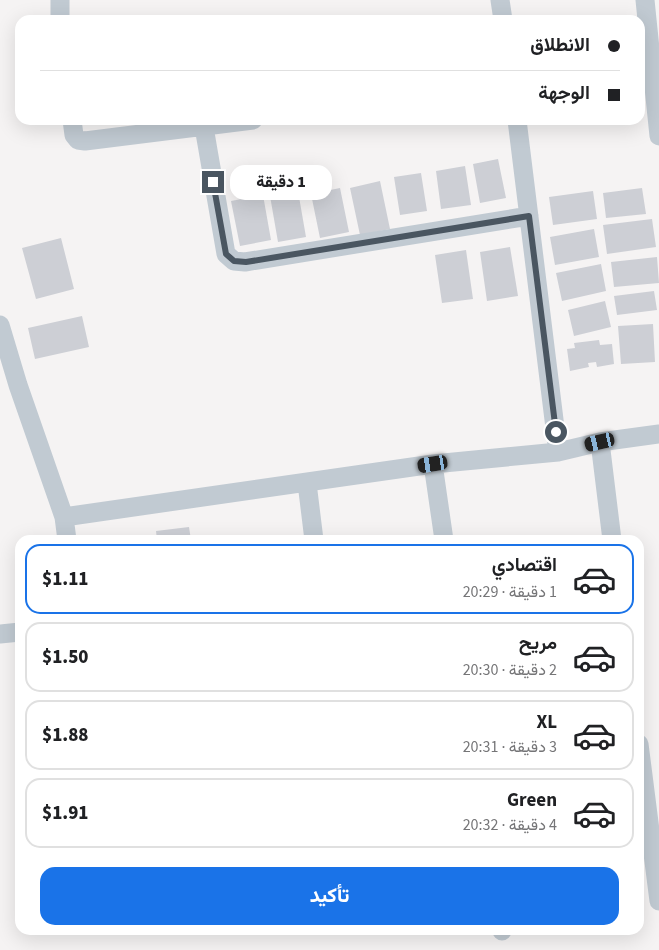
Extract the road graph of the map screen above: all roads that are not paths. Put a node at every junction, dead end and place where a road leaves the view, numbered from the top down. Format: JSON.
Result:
{"nodes":[{"id":1,"x":60,"y":0,"type":"edge"},
{"id":2,"x":500,"y":0,"type":"edge"},
{"id":3,"x":645,"y":0,"type":"edge"},
{"id":4,"x":60,"y":15,"type":"edge"},
{"id":5,"x":502,"y":15,"type":"edge"},
{"id":6,"x":73,"y":125,"type":"edge"},
{"id":7,"x":223,"y":125,"type":"edge"},
{"id":8,"x":518,"y":125,"type":"edge"},
{"id":9,"x":204,"y":128,"type":"junction"},
{"id":10,"x":659,"y":136,"type":"edge"},
{"id":11,"x":529,"y":216,"type":"junction"},
{"id":12,"x":0,"y":325,"type":"edge"},
{"id":13,"x":659,"y":434,"type":"edge"},
{"id":14,"x":600,"y":442,"type":"junction"},
{"id":15,"x":558,"y":452,"type":"junction"},
{"id":16,"x":433,"y":464,"type":"junction"},
{"id":17,"x":307,"y":483,"type":"junction"},
{"id":18,"x":64,"y":517,"type":"junction"},
{"id":19,"x":66,"y":535,"type":"edge"},
{"id":20,"x":313,"y":535,"type":"edge"},
{"id":21,"x":443,"y":535,"type":"edge"},
{"id":22,"x":611,"y":535,"type":"edge"},
{"id":23,"x":15,"y":632,"type":"edge"},
{"id":24,"x":0,"y":634,"type":"edge"},
{"id":25,"x":644,"y":783,"type":"edge"},
{"id":26,"x":659,"y":901,"type":"edge"}],
"edges":[{"from":1,"to":4,"type":"street"},
{"from":2,"to":5,"type":"street"},
{"from":3,"to":10,"type":"street"},
{"from":6,"to":9,"type":"street"},
{"from":7,"to":9,"type":"street"},
{"from":8,"to":11,"type":"street"},
{"from":9,"to":11,"type":"street"},
{"from":11,"to":15,"type":"street"},
{"from":12,"to":18,"type":"street"},
{"from":13,"to":14,"type":"street"},
{"from":14,"to":15,"type":"street"},
{"from":14,"to":22,"type":"street"},
{"from":15,"to":16,"type":"street"},
{"from":16,"to":17,"type":"street"},
{"from":16,"to":21,"type":"street"},
{"from":17,"to":18,"type":"street"},
{"from":17,"to":20,"type":"street"},
{"from":18,"to":19,"type":"street"},
{"from":23,"to":24,"type":"street"},
{"from":25,"to":26,"type":"street"}]}
